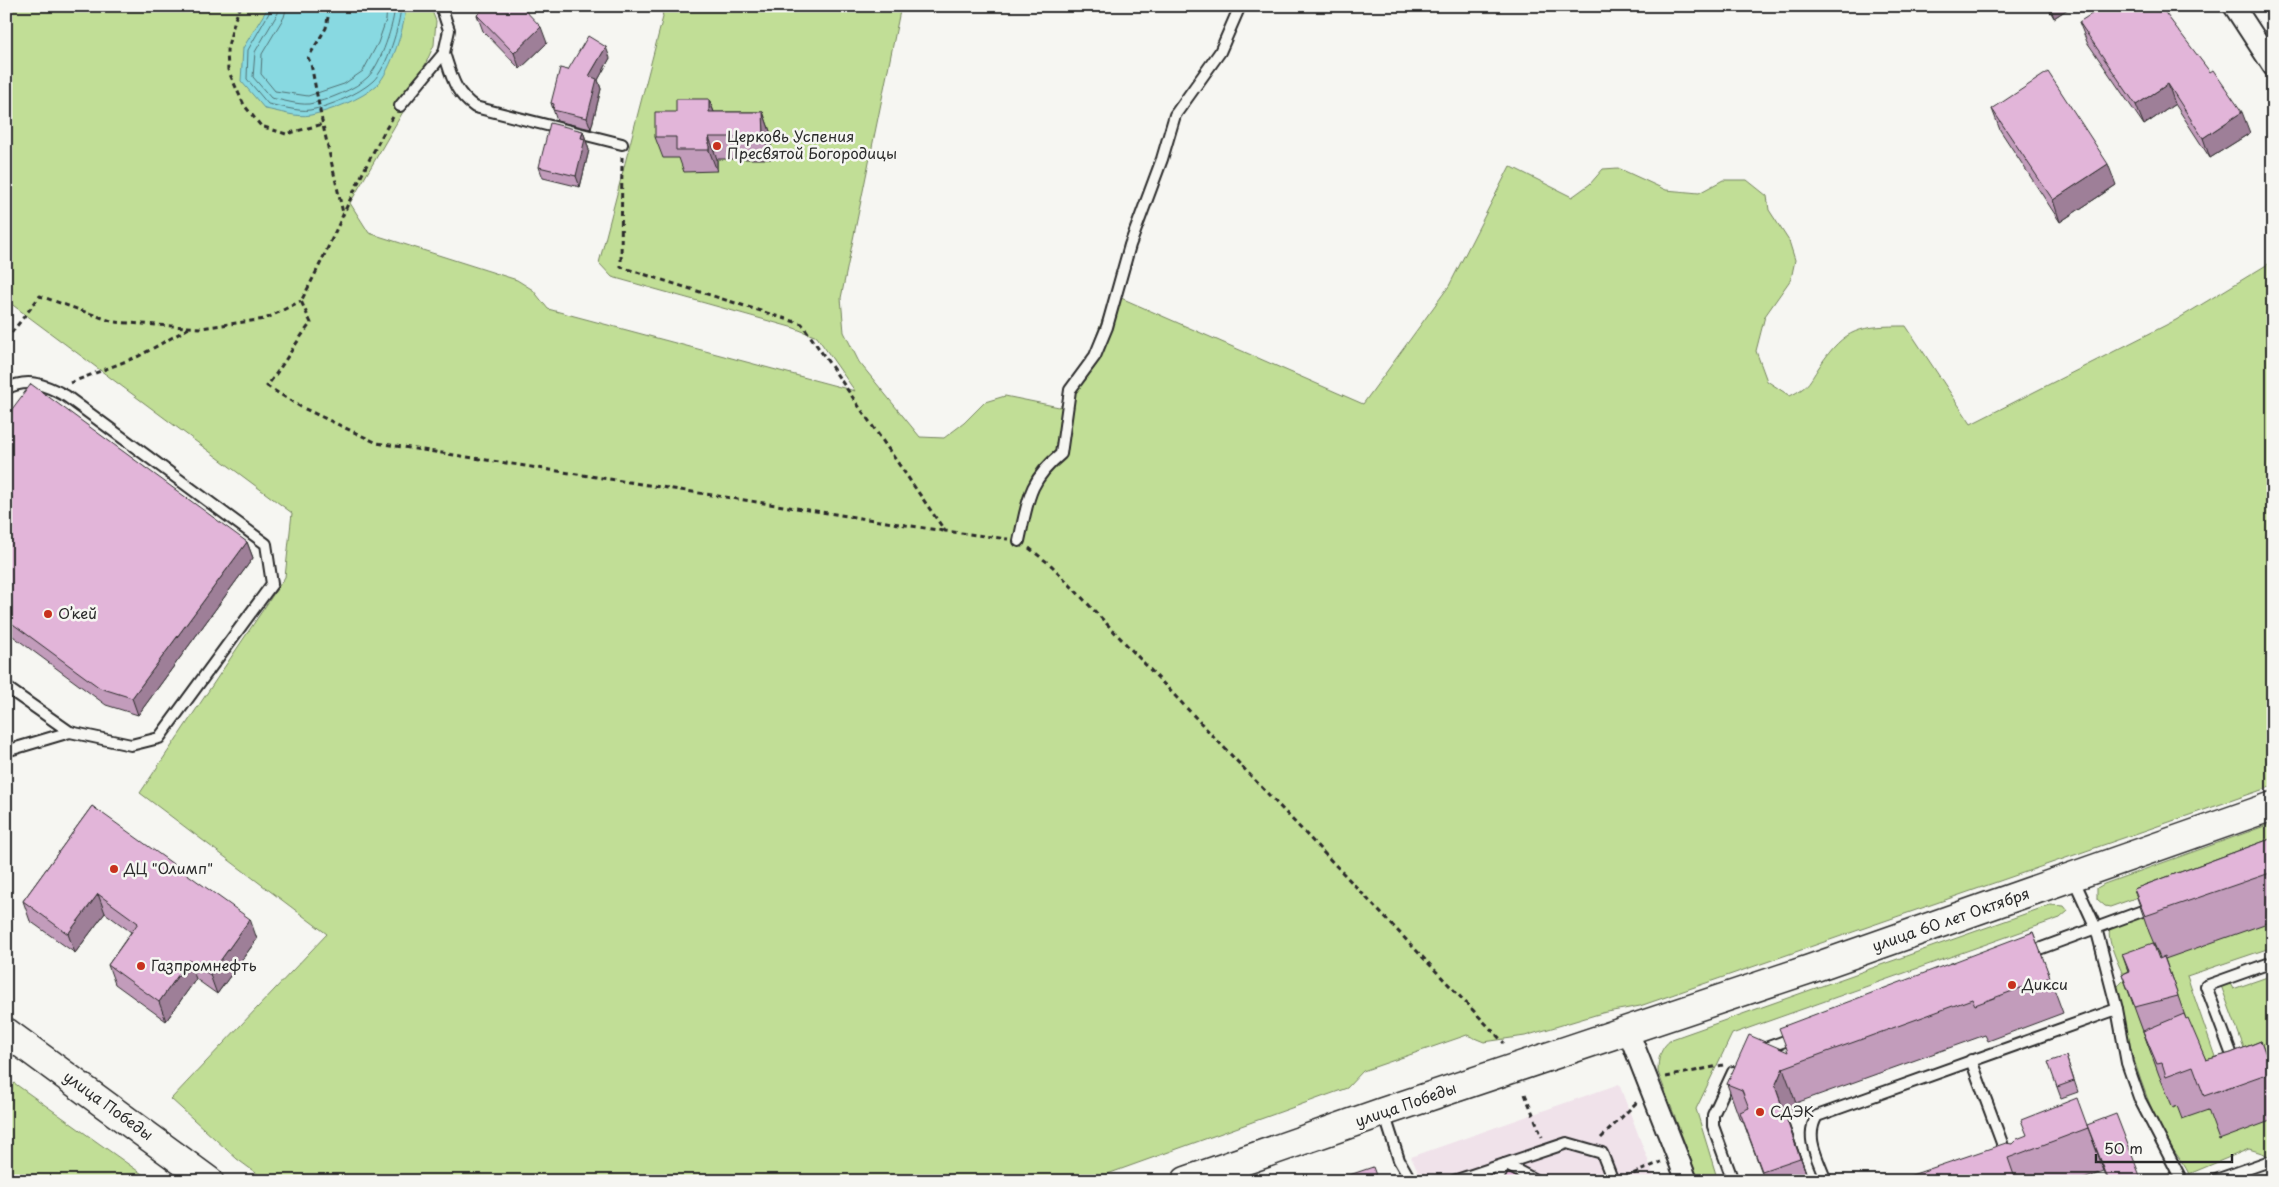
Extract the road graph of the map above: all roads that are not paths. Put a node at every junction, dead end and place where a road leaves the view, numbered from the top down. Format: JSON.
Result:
{"nodes":[{"id":1,"x":441,"y":6,"type":"edge"},
{"id":2,"x":1240,"y":6,"type":"edge"},
{"id":3,"x":2234,"y":6,"type":"edge"},
{"id":4,"x":444,"y":53,"type":"junction"},
{"id":5,"x":2273,"y":66,"type":"edge"},
{"id":6,"x":400,"y":106,"type":"road end"},
{"id":7,"x":622,"y":144,"type":"road end"},
{"id":8,"x":6,"y":389,"type":"edge"},
{"id":9,"x":1019,"y":541,"type":"road end"},
{"id":10,"x":6,"y":687,"type":"edge"},
{"id":11,"x":70,"y":732,"type":"junction"},
{"id":12,"x":6,"y":751,"type":"edge"},
{"id":13,"x":2273,"y":806,"type":"edge"},
{"id":14,"x":2073,"y":877,"type":"junction"},
{"id":15,"x":2161,"y":904,"type":"edge"},
{"id":16,"x":2096,"y":928,"type":"junction"},
{"id":17,"x":2014,"y":958,"type":"edge"},
{"id":18,"x":2273,"y":962,"type":"edge"},
{"id":19,"x":2117,"y":1009,"type":"junction"},
{"id":20,"x":1628,"y":1031,"type":"junction"},
{"id":21,"x":6,"y":1032,"type":"edge"},
{"id":22,"x":1802,"y":1034,"type":"edge"},
{"id":23,"x":1747,"y":1054,"type":"edge"},
{"id":24,"x":1972,"y":1060,"type":"junction"},
{"id":25,"x":1737,"y":1064,"type":"edge"},
{"id":26,"x":2239,"y":1072,"type":"edge"},
{"id":27,"x":1383,"y":1112,"type":"junction"},
{"id":28,"x":2267,"y":1162,"type":"dead end"},
{"id":29,"x":1505,"y":1164,"type":"junction"},
{"id":30,"x":1995,"y":1166,"type":"edge"},
{"id":31,"x":1243,"y":1171,"type":"edge"},
{"id":32,"x":209,"y":1181,"type":"edge"},
{"id":33,"x":1186,"y":1181,"type":"edge"},
{"id":34,"x":1411,"y":1181,"type":"edge"},
{"id":35,"x":1454,"y":1181,"type":"edge"},
{"id":36,"x":1497,"y":1181,"type":"edge"},
{"id":37,"x":1537,"y":1181,"type":"edge"},
{"id":38,"x":1614,"y":1181,"type":"edge"},
{"id":39,"x":1687,"y":1181,"type":"edge"},
{"id":40,"x":1733,"y":1181,"type":"edge"},
{"id":41,"x":1826,"y":1181,"type":"edge"},
{"id":42,"x":2182,"y":1181,"type":"edge"},
{"id":43,"x":2213,"y":1181,"type":"edge"}],
"edges":[{"from":1,"to":4,"type":"lane"},
{"from":2,"to":9,"type":"lane"},
{"from":3,"to":5,"type":"street"},
{"from":4,"to":6,"type":"lane"},
{"from":4,"to":7,"type":"lane"},
{"from":8,"to":11,"type":"lane"},
{"from":10,"to":11,"type":"lane"},
{"from":11,"to":12,"type":"lane"},
{"from":13,"to":14,"type":"street","name":"улица 60 лет Октября"},
{"from":14,"to":16,"type":"lane"},
{"from":14,"to":20,"type":"street","name":"улица 60 лет Октября"},
{"from":15,"to":16,"type":"lane"},
{"from":16,"to":17,"type":"lane"},
{"from":16,"to":19,"type":"lane"},
{"from":18,"to":26,"type":"lane"},
{"from":19,"to":24,"type":"lane"},
{"from":19,"to":42,"type":"lane"},
{"from":20,"to":27,"type":"street","name":"улица Победы"},
{"from":20,"to":39,"type":"street"},
{"from":21,"to":32,"type":"street","name":"улица Победы"},
{"from":22,"to":23,"type":"lane"},
{"from":24,"to":30,"type":"lane"},
{"from":24,"to":41,"type":"lane"},
{"from":25,"to":40,"type":"lane"},
{"from":27,"to":31,"type":"street","name":"улица Победы"},
{"from":27,"to":34,"type":"lane"},
{"from":28,"to":43,"type":"lane"},
{"from":29,"to":35,"type":"lane"},
{"from":29,"to":36,"type":"lane"},
{"from":29,"to":37,"type":"lane"},
{"from":29,"to":38,"type":"lane"},
{"from":31,"to":33,"type":"street","name":"улица Победы"}]}
